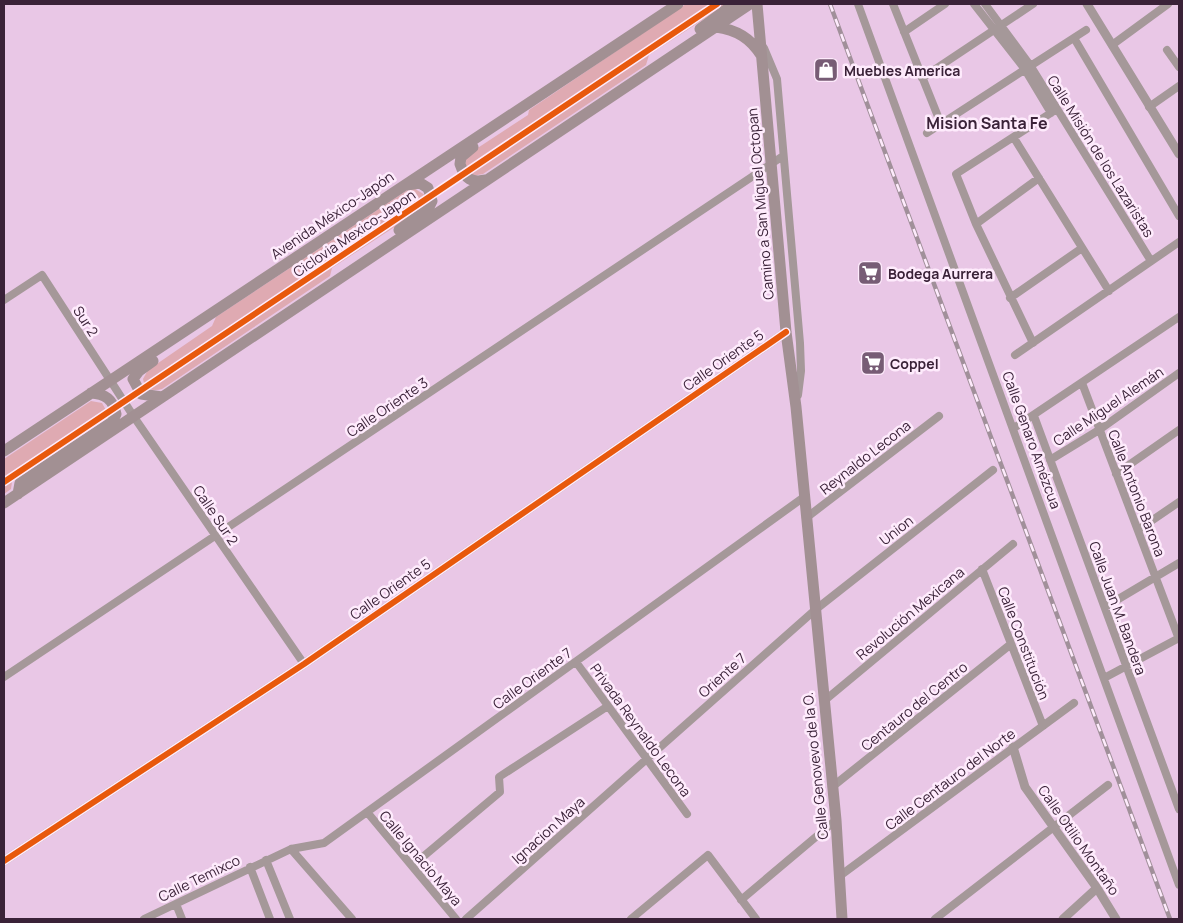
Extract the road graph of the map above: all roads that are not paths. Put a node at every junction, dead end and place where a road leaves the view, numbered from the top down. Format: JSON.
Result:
{"nodes":[{"id":1,"x":678,"y":4,"type":"edge"},
{"id":2,"x":734,"y":4,"type":"edge"},
{"id":3,"x":750,"y":4,"type":"edge"},
{"id":4,"x":757,"y":4,"type":"edge"},
{"id":5,"x":858,"y":4,"type":"edge"},
{"id":6,"x":893,"y":4,"type":"edge"},
{"id":7,"x":945,"y":4,"type":"edge"},
{"id":8,"x":974,"y":4,"type":"edge"},
{"id":9,"x":985,"y":4,"type":"edge"},
{"id":10,"x":1033,"y":4,"type":"edge"},
{"id":11,"x":1087,"y":4,"type":"edge"},
{"id":12,"x":1168,"y":4,"type":"edge"},
{"id":13,"x":997,"y":26,"type":"junction"},
{"id":14,"x":716,"y":27,"type":"junction"},
{"id":15,"x":1086,"y":30,"type":"dead end"},
{"id":16,"x":904,"y":32,"type":"junction"},
{"id":17,"x":1074,"y":38,"type":"junction"},
{"id":18,"x":761,"y":42,"type":"junction"},
{"id":19,"x":1112,"y":45,"type":"junction"},
{"id":20,"x":1167,"y":50,"type":"dead end"},
{"id":21,"x":762,"y":56,"type":"junction"},
{"id":22,"x":1027,"y":67,"type":"junction"},
{"id":23,"x":1179,"y":67,"type":"edge"},
{"id":24,"x":654,"y":69,"type":"junction"},
{"id":25,"x":922,"y":78,"type":"junction"},
{"id":26,"x":1179,"y":86,"type":"edge"},
{"id":27,"x":1150,"y":107,"type":"junction"},
{"id":28,"x":1054,"y":111,"type":"junction"},
{"id":29,"x":508,"y":116,"type":"junction"},
{"id":30,"x":941,"y":124,"type":"junction"},
{"id":31,"x":927,"y":133,"type":"dead end"},
{"id":32,"x":1014,"y":138,"type":"junction"},
{"id":33,"x":1179,"y":154,"type":"edge"},
{"id":34,"x":783,"y":156,"type":"junction"},
{"id":35,"x":772,"y":164,"type":"junction"},
{"id":36,"x":1039,"y":178,"type":"junction"},
{"id":37,"x":487,"y":180,"type":"junction"},
{"id":38,"x":404,"y":186,"type":"junction"},
{"id":39,"x":1179,"y":216,"type":"edge"},
{"id":40,"x":976,"y":224,"type":"junction"},
{"id":41,"x":1179,"y":242,"type":"edge"},
{"id":42,"x":1082,"y":248,"type":"junction"},
{"id":43,"x":1151,"y":261,"type":"junction"},
{"id":44,"x":334,"y":283,"type":"junction"},
{"id":45,"x":1109,"y":291,"type":"junction"},
{"id":46,"x":1010,"y":298,"type":"junction"},
{"id":47,"x":4,"y":300,"type":"edge"},
{"id":48,"x":210,"y":314,"type":"junction"},
{"id":49,"x":1179,"y":317,"type":"edge"},
{"id":50,"x":786,"y":332,"type":"junction"},
{"id":51,"x":1033,"y":343,"type":"junction"},
{"id":52,"x":1016,"y":355,"type":"dead end"},
{"id":53,"x":1179,"y":373,"type":"edge"},
{"id":54,"x":110,"y":381,"type":"junction"},
{"id":55,"x":1082,"y":383,"type":"junction"},
{"id":56,"x":91,"y":393,"type":"junction"},
{"id":57,"x":162,"y":397,"type":"junction"},
{"id":58,"x":796,"y":407,"type":"junction"},
{"id":59,"x":134,"y":416,"type":"junction"},
{"id":60,"x":939,"y":416,"type":"dead end"},
{"id":61,"x":1034,"y":416,"type":"junction"},
{"id":62,"x":1014,"y":428,"type":"junction"},
{"id":63,"x":1099,"y":430,"type":"junction"},
{"id":64,"x":1179,"y":430,"type":"edge"},
{"id":65,"x":4,"y":451,"type":"edge"},
{"id":66,"x":1050,"y":460,"type":"junction"},
{"id":67,"x":993,"y":470,"type":"dead end"},
{"id":68,"x":1116,"y":474,"type":"junction"},
{"id":69,"x":18,"y":494,"type":"junction"},
{"id":70,"x":804,"y":497,"type":"junction"},
{"id":71,"x":1179,"y":502,"type":"edge"},
{"id":72,"x":4,"y":503,"type":"edge"},
{"id":73,"x":806,"y":518,"type":"junction"},
{"id":74,"x":1138,"y":530,"type":"junction"},
{"id":75,"x":215,"y":536,"type":"junction"},
{"id":76,"x":1013,"y":544,"type":"dead end"},
{"id":77,"x":1179,"y":563,"type":"edge"},
{"id":78,"x":982,"y":570,"type":"junction"},
{"id":79,"x":1155,"y":576,"type":"junction"},
{"id":80,"x":1105,"y":607,"type":"junction"},
{"id":81,"x":815,"y":610,"type":"junction"},
{"id":82,"x":1179,"y":638,"type":"edge"},
{"id":83,"x":1011,"y":644,"type":"junction"},
{"id":84,"x":576,"y":662,"type":"junction"},
{"id":85,"x":304,"y":664,"type":"junction"},
{"id":86,"x":1126,"y":666,"type":"junction"},
{"id":87,"x":4,"y":677,"type":"edge"},
{"id":88,"x":1106,"y":678,"type":"junction"},
{"id":89,"x":824,"y":702,"type":"junction"},
{"id":90,"x":1074,"y":703,"type":"dead end"},
{"id":91,"x":608,"y":706,"type":"junction"},
{"id":92,"x":1043,"y":726,"type":"junction"},
{"id":93,"x":1013,"y":747,"type":"junction"},
{"id":94,"x":646,"y":759,"type":"junction"},
{"id":95,"x":1108,"y":785,"type":"dead end"},
{"id":96,"x":832,"y":787,"type":"junction"},
{"id":97,"x":1179,"y":809,"type":"edge"},
{"id":98,"x":367,"y":812,"type":"junction"},
{"id":99,"x":687,"y":814,"type":"dead end"},
{"id":100,"x":836,"y":820,"type":"junction"},
{"id":101,"x":1054,"y":826,"type":"junction"},
{"id":102,"x":291,"y":849,"type":"junction"},
{"id":103,"x":266,"y":860,"type":"junction"},
{"id":104,"x":4,"y":861,"type":"edge"},
{"id":105,"x":412,"y":866,"type":"junction"},
{"id":106,"x":250,"y":867,"type":"junction"},
{"id":107,"x":841,"y":875,"type":"junction"},
{"id":108,"x":1179,"y":885,"type":"edge"},
{"id":109,"x":1097,"y":888,"type":"junction"},
{"id":110,"x":741,"y":900,"type":"junction"},
{"id":111,"x":176,"y":904,"type":"junction"},
{"id":112,"x":144,"y":919,"type":"edge"},
{"id":113,"x":182,"y":919,"type":"edge"},
{"id":114,"x":270,"y":919,"type":"edge"},
{"id":115,"x":290,"y":919,"type":"edge"},
{"id":116,"x":352,"y":919,"type":"edge"},
{"id":117,"x":456,"y":919,"type":"edge"},
{"id":118,"x":466,"y":919,"type":"edge"},
{"id":119,"x":631,"y":919,"type":"edge"},
{"id":120,"x":756,"y":919,"type":"edge"},
{"id":121,"x":842,"y":919,"type":"edge"},
{"id":122,"x":935,"y":919,"type":"edge"},
{"id":123,"x":1063,"y":919,"type":"edge"},
{"id":124,"x":1116,"y":919,"type":"edge"}],
"edges":[{"from":1,"to":29,"type":"main road","name":"Avenida México-Japón"},
{"from":2,"to":24,"type":"main road"},
{"from":3,"to":14,"type":"main road"},
{"from":4,"to":18,"type":"main road","name":"Camino a San Miguel Octopan"},
{"from":5,"to":62,"type":"street","name":"Calle Genaro Amézcua"},
{"from":6,"to":16,"type":"street"},
{"from":7,"to":16,"type":"street"},
{"from":8,"to":13,"type":"street"},
{"from":9,"to":13,"type":"street"},
{"from":10,"to":13,"type":"street"},
{"from":11,"to":19,"type":"street"},
{"from":12,"to":19,"type":"street"},
{"from":13,"to":22,"type":"street","name":"Calle Misión de los Lazaristas"},
{"from":13,"to":25,"type":"street"},
{"from":14,"to":21,"type":"main road"},
{"from":14,"to":24,"type":"main road"},
{"from":15,"to":17,"type":"street"},
{"from":16,"to":25,"type":"street"},
{"from":17,"to":22,"type":"street"},
{"from":17,"to":39,"type":"street"},
{"from":18,"to":21,"type":"main road","name":"Camino a San Miguel Octopan"},
{"from":18,"to":34,"type":"street"},
{"from":19,"to":27,"type":"street"},
{"from":20,"to":23,"type":"street"},
{"from":21,"to":35,"type":"main road","name":"Camino a San Miguel Octopan"},
{"from":22,"to":28,"type":"street","name":"Calle Misión de los Lazaristas"},
{"from":22,"to":30,"type":"street"},
{"from":24,"to":37,"type":"main road"},
{"from":25,"to":30,"type":"street"},
{"from":26,"to":27,"type":"street"},
{"from":27,"to":33,"type":"street"},
{"from":28,"to":32,"type":"street"},
{"from":28,"to":43,"type":"street","name":"Calle Misión de los Lazaristas"},
{"from":29,"to":37,"type":"main road"},
{"from":29,"to":38,"type":"main road","name":"Avenida México-Japón"},
{"from":30,"to":31,"type":"street"},
{"from":32,"to":36,"type":"street"},
{"from":32,"to":40,"type":"street"},
{"from":34,"to":35,"type":"street","name":"Calle Oriente 3"},
{"from":34,"to":58,"type":"street"},
{"from":35,"to":50,"type":"main road","name":"Camino a San Miguel Octopan"},
{"from":35,"to":75,"type":"street","name":"Calle Oriente 3"},
{"from":36,"to":40,"type":"street"},
{"from":36,"to":42,"type":"street"},
{"from":37,"to":44,"type":"main road"},
{"from":38,"to":44,"type":"main road"},
{"from":38,"to":48,"type":"main road","name":"Avenida México-Japón"},
{"from":40,"to":46,"type":"street"},
{"from":41,"to":43,"type":"street"},
{"from":42,"to":45,"type":"street"},
{"from":42,"to":46,"type":"street"},
{"from":43,"to":45,"type":"street"},
{"from":44,"to":57,"type":"main road"},
{"from":45,"to":51,"type":"street"},
{"from":46,"to":51,"type":"street"},
{"from":47,"to":54,"type":"street","name":"Sur 2"},
{"from":48,"to":54,"type":"main road","name":"Avenida México-Japón"},
{"from":48,"to":57,"type":"main road"},
{"from":49,"to":55,"type":"street"},
{"from":50,"to":58,"type":"main road","name":"Camino a San Miguel Octopan"},
{"from":50,"to":85,"type":"street","name":"Calle Oriente 5"},
{"from":51,"to":52,"type":"street"},
{"from":53,"to":63,"type":"street","name":"Calle Miguel Alemán"},
{"from":54,"to":56,"type":"main road","name":"Avenida México-Japón"},
{"from":54,"to":59,"type":"street","name":"Calle Sur 2"},
{"from":55,"to":61,"type":"street"},
{"from":55,"to":63,"type":"street","name":"Calle Antonio Barona"},
{"from":56,"to":65,"type":"main road","name":"Avenida México-Japón"},
{"from":56,"to":69,"type":"main road"},
{"from":57,"to":59,"type":"main road"},
{"from":58,"to":70,"type":"main road","name":"Camino a San Miguel Octopan"},
{"from":59,"to":69,"type":"main road"},
{"from":59,"to":75,"type":"street","name":"Calle Sur 2"},
{"from":60,"to":73,"type":"street","name":"Reynaldo Lecona"},
{"from":61,"to":62,"type":"street"},
{"from":61,"to":66,"type":"street","name":"Calle Juan M. Bandera"},
{"from":62,"to":88,"type":"street","name":"Calle Genaro Amézcua"},
{"from":63,"to":66,"type":"street","name":"Calle Miguel Alemán"},
{"from":63,"to":68,"type":"street","name":"Calle Antonio Barona"},
{"from":64,"to":68,"type":"street"},
{"from":66,"to":80,"type":"street","name":"Calle Juan M. Bandera"},
{"from":67,"to":81,"type":"street","name":"Union"},
{"from":68,"to":74,"type":"street","name":"Calle Antonio Barona"},
{"from":69,"to":72,"type":"main road"},
{"from":70,"to":73,"type":"main road","name":"Camino a San Miguel Octopan"},
{"from":70,"to":84,"type":"street","name":"Calle Oriente 7"},
{"from":71,"to":74,"type":"street"},
{"from":73,"to":81,"type":"main road","name":"Camino a San Miguel Octopan"},
{"from":74,"to":79,"type":"street","name":"Calle Antonio Barona"},
{"from":75,"to":85,"type":"street","name":"Calle Sur 2"},
{"from":75,"to":87,"type":"street","name":"Calle Oriente 3"},
{"from":76,"to":78,"type":"street","name":"Revolución Mexicana"},
{"from":77,"to":79,"type":"street"},
{"from":78,"to":83,"type":"street","name":"Calle Constitución"},
{"from":78,"to":89,"type":"street","name":"Revolución Mexicana"},
{"from":79,"to":80,"type":"street"},
{"from":79,"to":82,"type":"street","name":"Calle Antonio Barona"},
{"from":80,"to":86,"type":"street","name":"Calle Juan M. Bandera"},
{"from":81,"to":89,"type":"main road","name":"Calle Genovevo de la O."},
{"from":81,"to":94,"type":"street","name":"Oriente 7"},
{"from":82,"to":86,"type":"street"},
{"from":83,"to":92,"type":"street","name":"Calle Constitución"},
{"from":83,"to":96,"type":"street","name":"Centauro del Centro"},
{"from":84,"to":91,"type":"street","name":"Privada Reynaldo Lecona"},
{"from":84,"to":98,"type":"street","name":"Calle Oriente 7"},
{"from":85,"to":104,"type":"street","name":"Calle Oriente 5"},
{"from":86,"to":88,"type":"street"},
{"from":86,"to":97,"type":"street","name":"Calle Juan M. Bandera"},
{"from":88,"to":108,"type":"street","name":"Calle Genaro Amézcua"},
{"from":89,"to":96,"type":"main road","name":"Calle Genovevo de la O."},
{"from":90,"to":92,"type":"street","name":"Calle Centauro del Norte"},
{"from":91,"to":94,"type":"street","name":"Privada Reynaldo Lecona"},
{"from":91,"to":105,"type":"street"},
{"from":92,"to":93,"type":"street","name":"Calle Centauro del Norte"},
{"from":93,"to":101,"type":"street","name":"Calle Otilio Montaño"},
{"from":93,"to":107,"type":"street","name":"Calle Centauro del Norte"},
{"from":94,"to":99,"type":"street","name":"Privada Reynaldo Lecona"},
{"from":94,"to":118,"type":"street","name":"Ignacion Maya"},
{"from":95,"to":101,"type":"street"},
{"from":96,"to":100,"type":"main road","name":"Calle Genovevo de la O."},
{"from":98,"to":102,"type":"street","name":"Calle Oriente 7"},
{"from":98,"to":105,"type":"street","name":"Calle Ignacio Maya"},
{"from":100,"to":107,"type":"main road","name":"Calle Genovevo de la O."},
{"from":100,"to":110,"type":"street"},
{"from":101,"to":109,"type":"street","name":"Calle Otilio Montaño"},
{"from":101,"to":122,"type":"street"},
{"from":102,"to":103,"type":"street","name":"Calle Oriente 7"},
{"from":102,"to":116,"type":"street"},
{"from":103,"to":106,"type":"street","name":"Calle Temixco"},
{"from":103,"to":115,"type":"street"},
{"from":105,"to":117,"type":"street","name":"Calle Ignacio Maya"},
{"from":106,"to":111,"type":"street","name":"Calle Temixco"},
{"from":106,"to":114,"type":"street"},
{"from":107,"to":121,"type":"main road","name":"Calle Genovevo de la O."},
{"from":109,"to":123,"type":"street"},
{"from":109,"to":124,"type":"street","name":"Calle Otilio Montaño"},
{"from":110,"to":119,"type":"street"},
{"from":110,"to":120,"type":"street"},
{"from":111,"to":112,"type":"street","name":"Calle Temixco"},
{"from":111,"to":113,"type":"street"}]}
